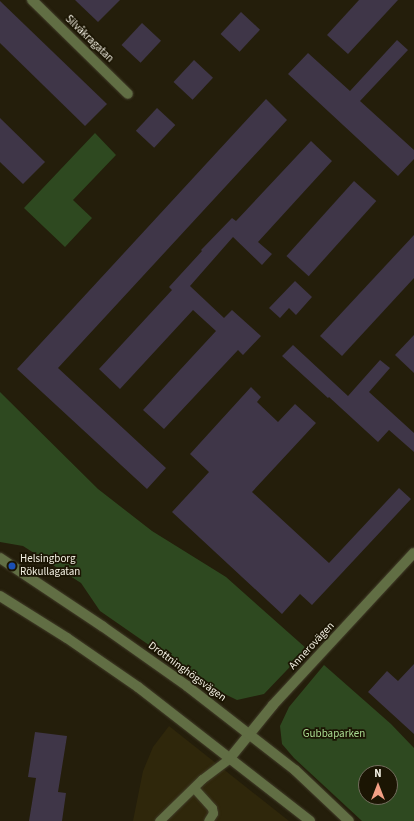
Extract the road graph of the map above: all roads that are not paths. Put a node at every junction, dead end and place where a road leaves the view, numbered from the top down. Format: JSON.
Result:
{"nodes":[{"id":1,"x":32,"y":0,"type":"edge"},
{"id":2,"x":128,"y":94,"type":"dead end"},
{"id":3,"x":414,"y":553,"type":"edge"},
{"id":4,"x":0,"y":558,"type":"edge"},
{"id":5,"x":0,"y":596,"type":"edge"},
{"id":6,"x":249,"y":734,"type":"junction"},
{"id":7,"x":230,"y":758,"type":"junction"},
{"id":8,"x":194,"y":788,"type":"junction"},
{"id":9,"x":159,"y":821,"type":"edge"},
{"id":10,"x":208,"y":821,"type":"edge"},
{"id":11,"x":310,"y":821,"type":"edge"},
{"id":12,"x":349,"y":821,"type":"edge"}],
"edges":[{"from":1,"to":2,"type":"street","name":"Silvåkragatan"},
{"from":3,"to":6,"type":"street","name":"Annerovägen"},
{"from":4,"to":6,"type":"street","name":"Drottninghögsvägen"},
{"from":5,"to":7,"type":"street"},
{"from":6,"to":7,"type":"street","name":"Annerovägen"},
{"from":6,"to":12,"type":"street","name":"Drottninghögsvägen"},
{"from":7,"to":8,"type":"lane"},
{"from":7,"to":11,"type":"street"},
{"from":8,"to":9,"type":"lane"},
{"from":8,"to":10,"type":"lane"}]}
